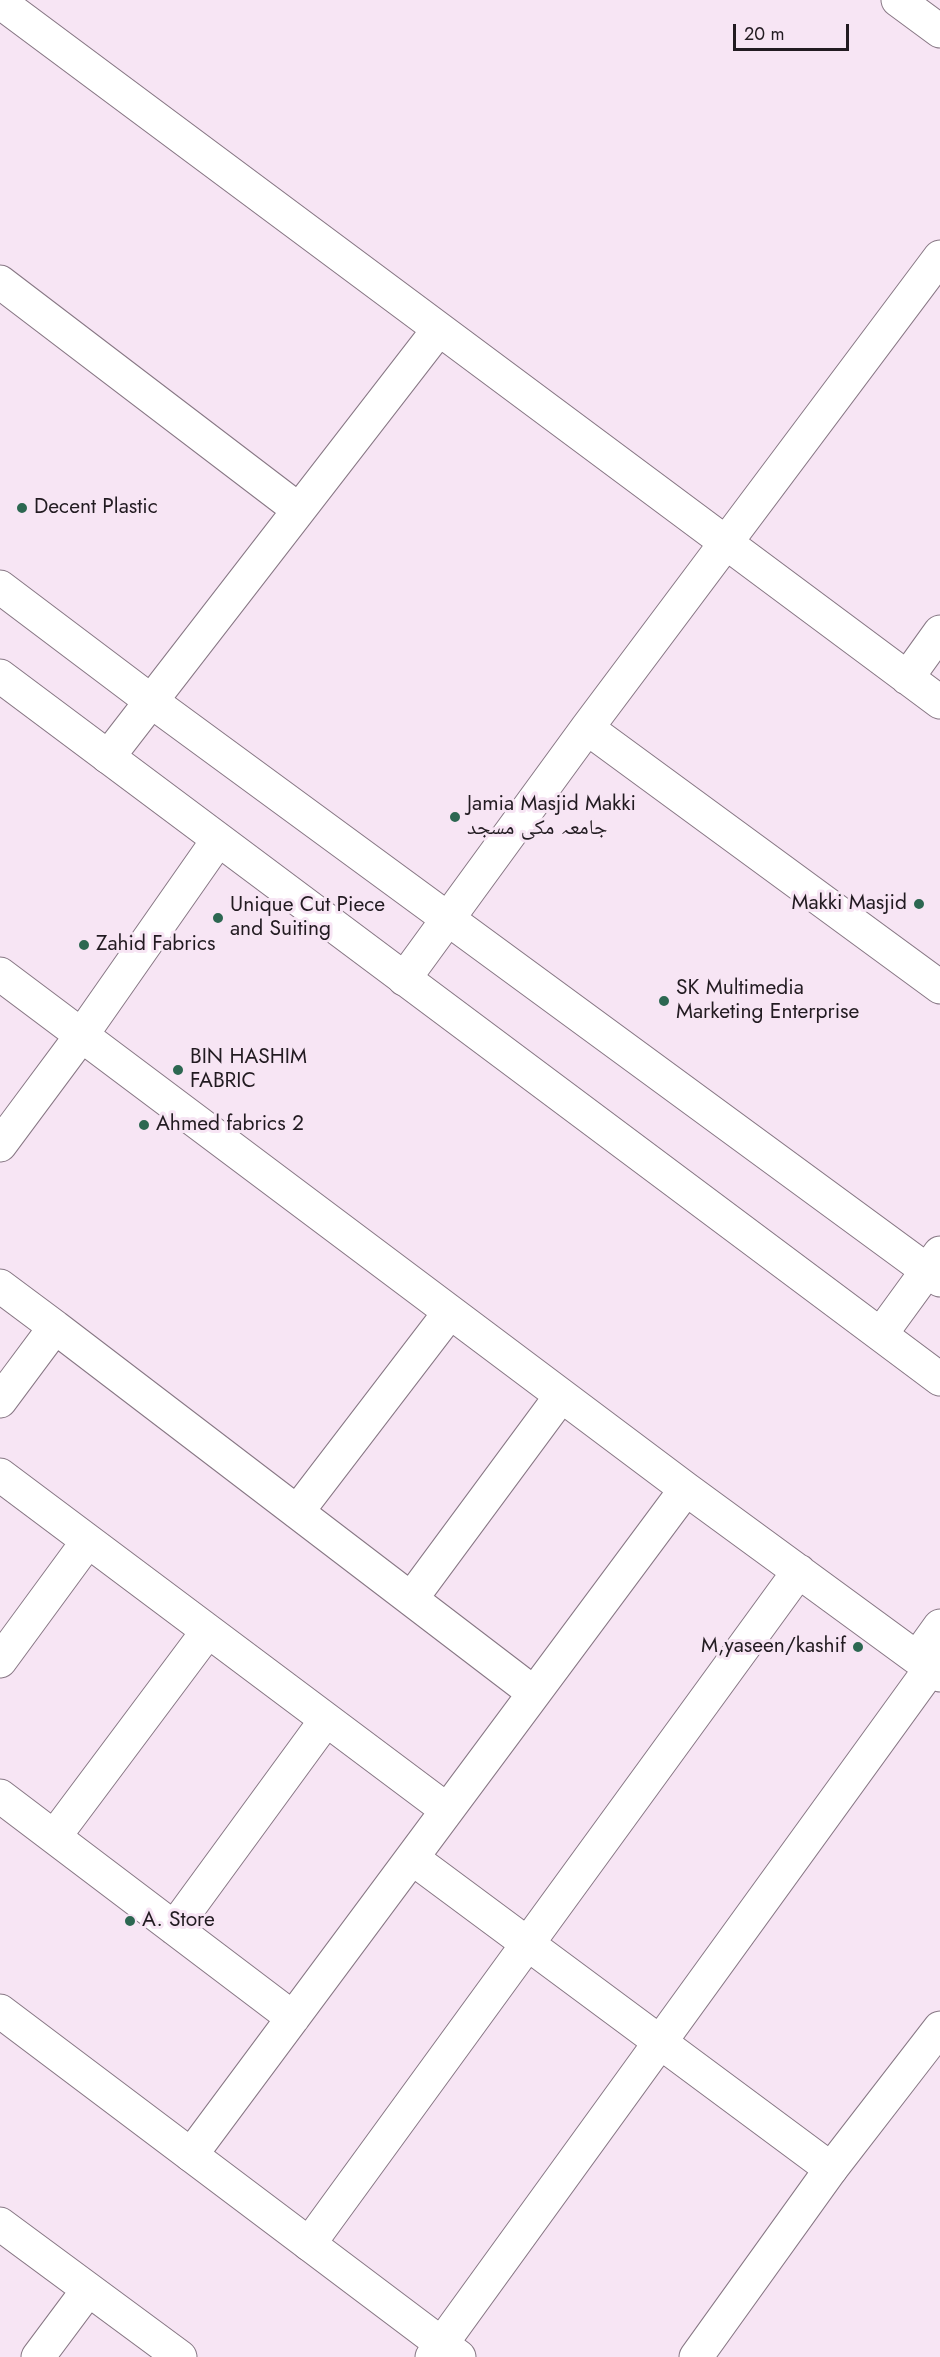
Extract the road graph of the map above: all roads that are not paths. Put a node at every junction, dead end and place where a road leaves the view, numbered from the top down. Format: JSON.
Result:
{"nodes":[{"id":1,"x":898,"y":0,"type":"edge"},
{"id":2,"x":0,"y":2,"type":"edge"},
{"id":3,"x":940,"y":31,"type":"edge"},
{"id":4,"x":940,"y":257,"type":"edge"},
{"id":5,"x":0,"y":282,"type":"edge"},
{"id":6,"x":439,"y":329,"type":"junction"},
{"id":7,"x":298,"y":510,"type":"junction"},
{"id":8,"x":726,"y":543,"type":"junction"},
{"id":9,"x":0,"y":587,"type":"edge"},
{"id":10,"x":940,"y":632,"type":"edge"},
{"id":11,"x":0,"y":676,"type":"edge"},
{"id":12,"x":907,"y":678,"type":"junction"},
{"id":13,"x":151,"y":701,"type":"junction"},
{"id":14,"x":940,"y":702,"type":"edge"},
{"id":15,"x":587,"y":729,"type":"junction"},
{"id":16,"x":108,"y":757,"type":"junction"},
{"id":17,"x":218,"y":840,"type":"junction"},
{"id":18,"x":447,"y":919,"type":"junction"},
{"id":19,"x":0,"y":974,"type":"edge"},
{"id":20,"x":404,"y":979,"type":"junction"},
{"id":21,"x":940,"y":987,"type":"edge"},
{"id":22,"x":81,"y":1036,"type":"junction"},
{"id":23,"x":0,"y":1145,"type":"edge"},
{"id":24,"x":936,"y":1268,"type":"edge"},
{"id":25,"x":0,"y":1286,"type":"edge"},
{"id":26,"x":450,"y":1311,"type":"junction"},
{"id":27,"x":55,"y":1327,"type":"junction"},
{"id":28,"x":881,"y":1335,"type":"junction"},
{"id":29,"x":940,"y":1379,"type":"edge"},
{"id":30,"x":561,"y":1396,"type":"junction"},
{"id":31,"x":0,"y":1401,"type":"edge"},
{"id":32,"x":0,"y":1475,"type":"edge"},
{"id":33,"x":686,"y":1488,"type":"junction"},
{"id":34,"x":297,"y":1512,"type":"junction"},
{"id":35,"x":88,"y":1541,"type":"junction"},
{"id":36,"x":799,"y":1571,"type":"junction"},
{"id":37,"x":411,"y":1599,"type":"junction"},
{"id":38,"x":940,"y":1626,"type":"edge"},
{"id":39,"x":208,"y":1631,"type":"junction"},
{"id":40,"x":0,"y":1661,"type":"edge"},
{"id":41,"x":929,"y":1667,"type":"edge"},
{"id":42,"x":534,"y":1693,"type":"junction"},
{"id":43,"x":326,"y":1720,"type":"junction"},
{"id":44,"x":0,"y":1796,"type":"edge"},
{"id":45,"x":447,"y":1810,"type":"junction"},
{"id":46,"x":54,"y":1837,"type":"junction"},
{"id":47,"x":412,"y":1858,"type":"junction"},
{"id":48,"x":174,"y":1928,"type":"junction"},
{"id":49,"x":527,"y":1945,"type":"junction"},
{"id":50,"x":0,"y":2011,"type":"edge"},
{"id":51,"x":293,"y":2018,"type":"junction"},
{"id":52,"x":940,"y":2028,"type":"edge"},
{"id":53,"x":660,"y":2043,"type":"junction"},
{"id":54,"x":191,"y":2155,"type":"junction"},
{"id":55,"x":831,"y":2169,"type":"junction"},
{"id":56,"x":0,"y":2224,"type":"edge"},
{"id":57,"x":309,"y":2244,"type":"junction"},
{"id":58,"x":88,"y":2290,"type":"junction"},
{"id":59,"x":444,"y":2353,"type":"edge"},
{"id":60,"x":38,"y":2357,"type":"edge"},
{"id":61,"x":180,"y":2357,"type":"edge"},
{"id":62,"x":696,"y":2357,"type":"edge"}],
"edges":[{"from":1,"to":3,"type":"street"},
{"from":2,"to":6,"type":"street"},
{"from":4,"to":8,"type":"street"},
{"from":5,"to":7,"type":"street"},
{"from":6,"to":7,"type":"street"},
{"from":6,"to":8,"type":"street"},
{"from":7,"to":13,"type":"street"},
{"from":8,"to":12,"type":"street"},
{"from":8,"to":15,"type":"street"},
{"from":9,"to":13,"type":"street"},
{"from":10,"to":12,"type":"street"},
{"from":11,"to":16,"type":"street"},
{"from":12,"to":14,"type":"street"},
{"from":13,"to":16,"type":"street"},
{"from":13,"to":18,"type":"street"},
{"from":15,"to":18,"type":"street"},
{"from":15,"to":21,"type":"street"},
{"from":16,"to":17,"type":"street"},
{"from":17,"to":20,"type":"street"},
{"from":17,"to":22,"type":"street"},
{"from":18,"to":20,"type":"street"},
{"from":18,"to":24,"type":"street"},
{"from":19,"to":22,"type":"street"},
{"from":20,"to":28,"type":"street"},
{"from":22,"to":23,"type":"street"},
{"from":22,"to":26,"type":"street"},
{"from":24,"to":28,"type":"street"},
{"from":25,"to":27,"type":"street"},
{"from":26,"to":30,"type":"street"},
{"from":26,"to":34,"type":"street"},
{"from":27,"to":31,"type":"street"},
{"from":27,"to":34,"type":"street"},
{"from":28,"to":29,"type":"street"},
{"from":30,"to":33,"type":"street"},
{"from":30,"to":37,"type":"street"},
{"from":32,"to":35,"type":"street"},
{"from":33,"to":36,"type":"street"},
{"from":33,"to":42,"type":"street"},
{"from":34,"to":37,"type":"street"},
{"from":35,"to":39,"type":"street"},
{"from":35,"to":40,"type":"street"},
{"from":36,"to":41,"type":"street"},
{"from":36,"to":49,"type":"street"},
{"from":37,"to":42,"type":"street"},
{"from":38,"to":41,"type":"street"},
{"from":39,"to":43,"type":"street"},
{"from":39,"to":46,"type":"street"},
{"from":41,"to":53,"type":"street"},
{"from":42,"to":45,"type":"street"},
{"from":43,"to":45,"type":"street"},
{"from":43,"to":48,"type":"street"},
{"from":44,"to":46,"type":"street"},
{"from":45,"to":47,"type":"street"},
{"from":46,"to":48,"type":"street"},
{"from":47,"to":49,"type":"street"},
{"from":47,"to":51,"type":"street"},
{"from":48,"to":51,"type":"street"},
{"from":49,"to":53,"type":"street"},
{"from":49,"to":57,"type":"street"},
{"from":50,"to":54,"type":"street"},
{"from":51,"to":54,"type":"street"},
{"from":52,"to":55,"type":"street"},
{"from":53,"to":55,"type":"street"},
{"from":53,"to":59,"type":"street"},
{"from":54,"to":57,"type":"street"},
{"from":55,"to":62,"type":"street"},
{"from":56,"to":58,"type":"street"},
{"from":57,"to":59,"type":"street"},
{"from":58,"to":60,"type":"street"},
{"from":58,"to":61,"type":"street"}]}
